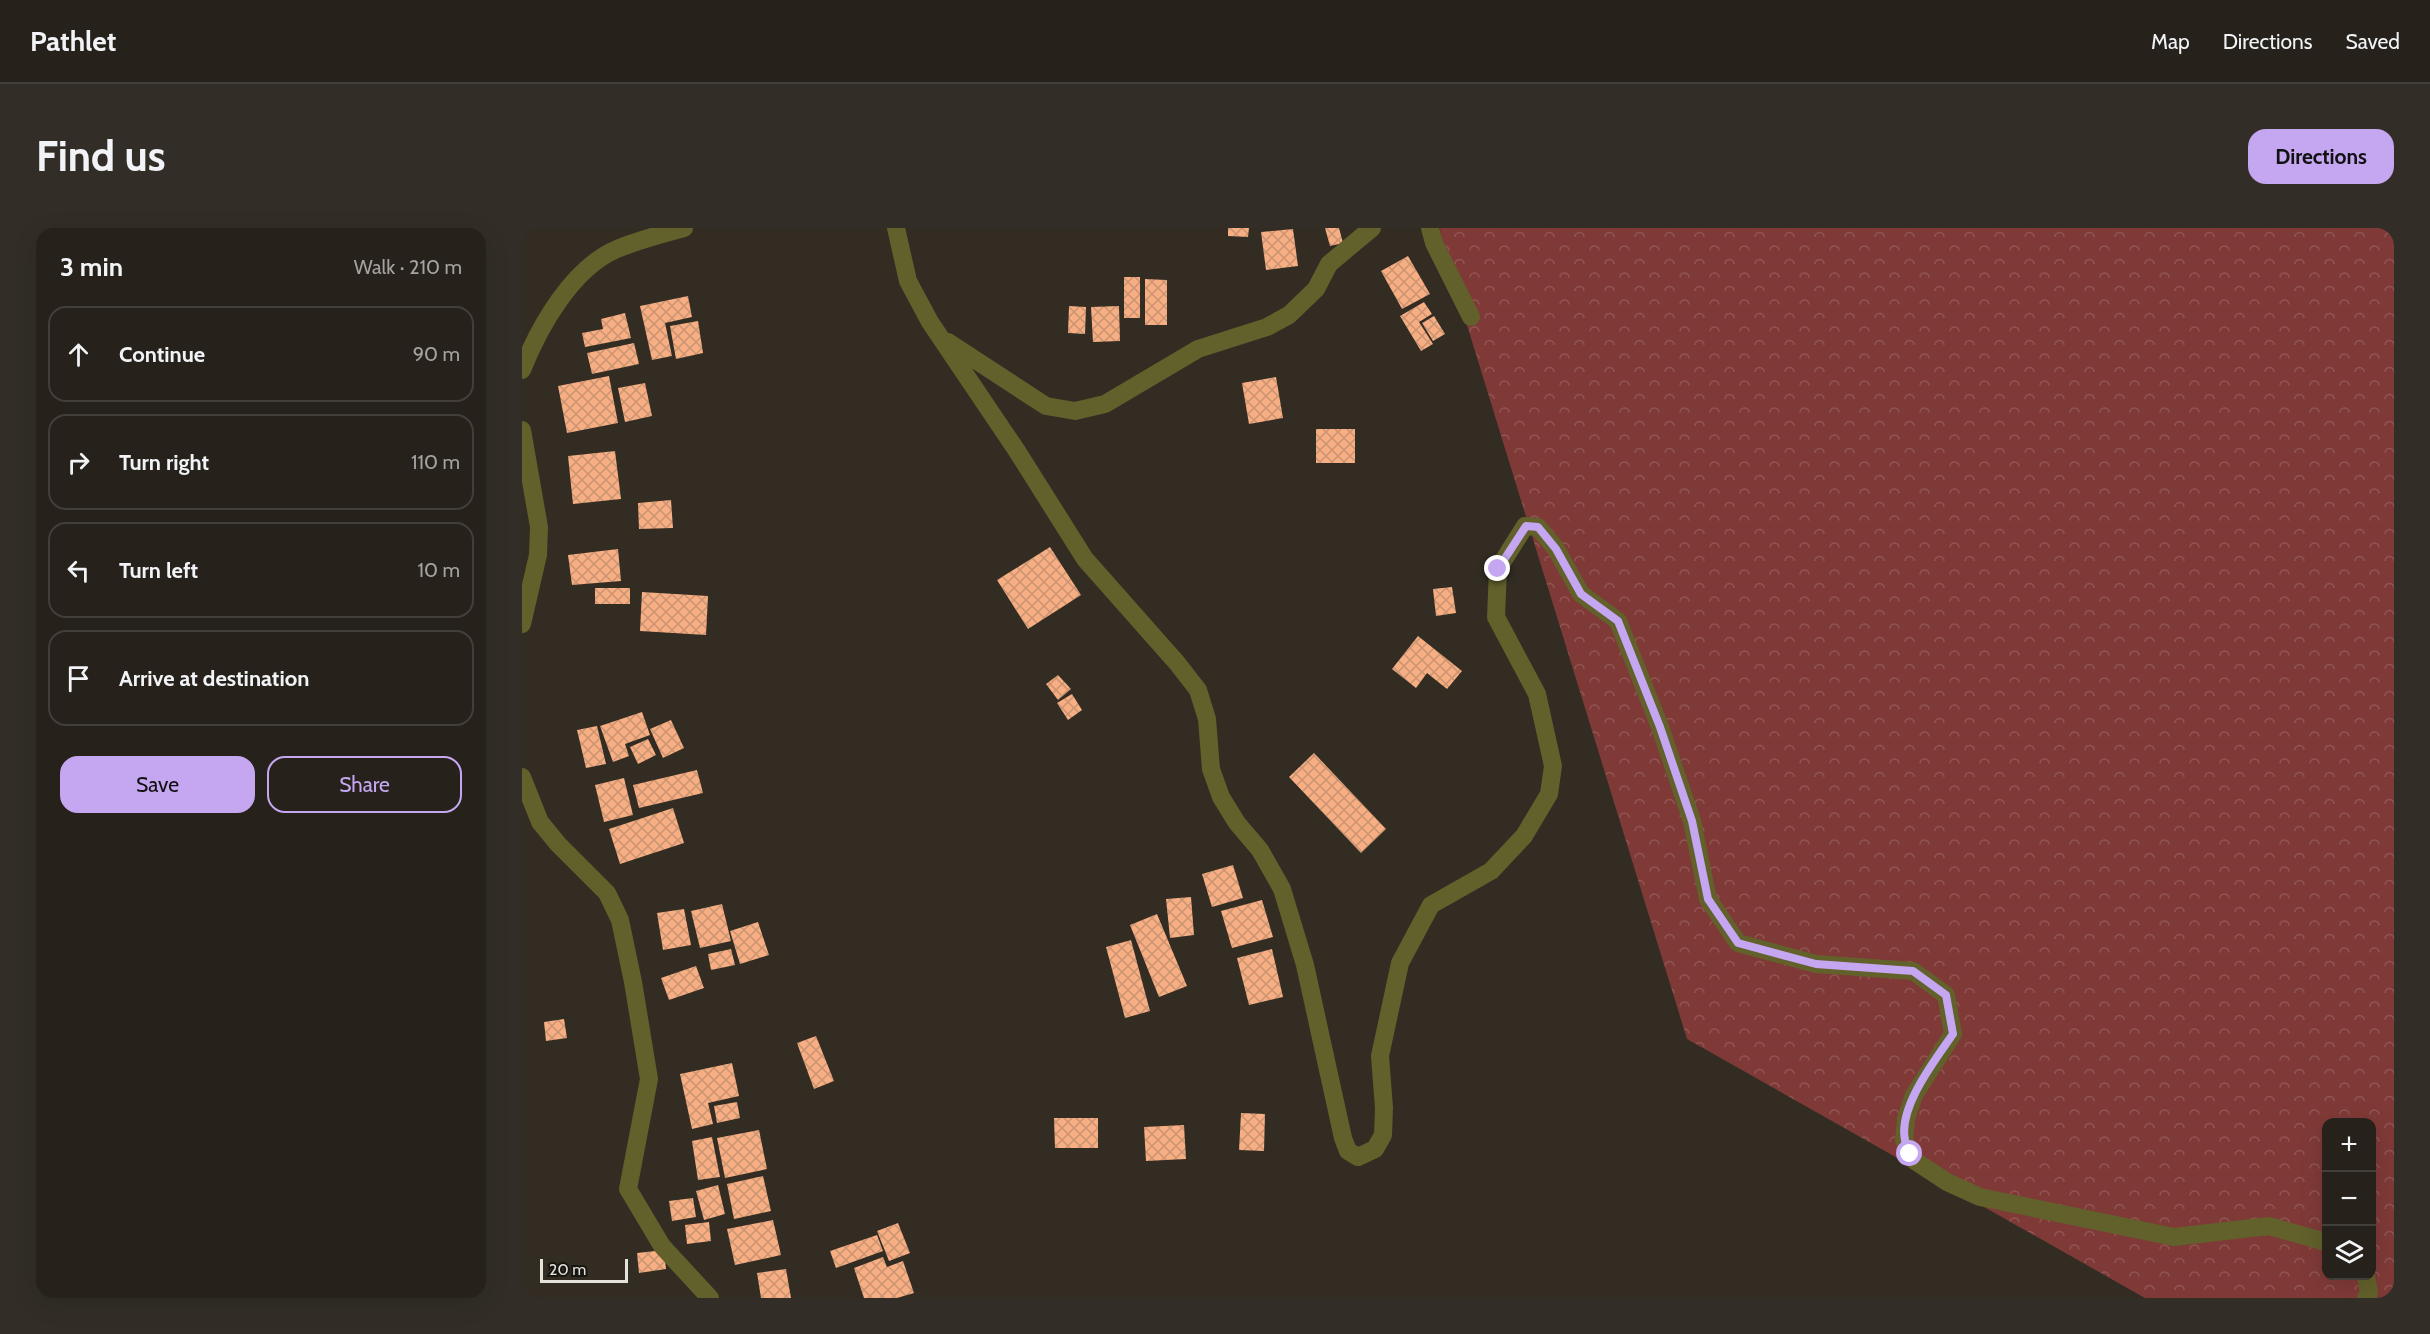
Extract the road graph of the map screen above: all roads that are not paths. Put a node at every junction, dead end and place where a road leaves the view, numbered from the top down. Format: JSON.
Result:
{"nodes":[{"id":1,"x":684,"y":228,"type":"edge"},
{"id":2,"x":896,"y":228,"type":"edge"},
{"id":3,"x":1372,"y":228,"type":"edge"},
{"id":4,"x":1430,"y":228,"type":"edge"},
{"id":5,"x":1471,"y":317,"type":"dead end"},
{"id":6,"x":941,"y":338,"type":"junction"},
{"id":7,"x":522,"y":370,"type":"edge"},
{"id":8,"x":522,"y":430,"type":"edge"},
{"id":9,"x":525,"y":461,"type":"edge"},
{"id":10,"x":522,"y":624,"type":"edge"},
{"id":11,"x":522,"y":777,"type":"edge"},
{"id":12,"x":2322,"y":1241,"type":"edge"},
{"id":13,"x":2367,"y":1280,"type":"edge"},
{"id":14,"x":710,"y":1298,"type":"edge"},
{"id":15,"x":2366,"y":1298,"type":"edge"}],
"edges":[{"from":1,"to":7,"type":"street"},
{"from":2,"to":6,"type":"street"},
{"from":3,"to":6,"type":"street"},
{"from":4,"to":5,"type":"street"},
{"from":6,"to":12,"type":"street"},
{"from":8,"to":9,"type":"street"},
{"from":9,"to":10,"type":"street"},
{"from":11,"to":14,"type":"street"},
{"from":13,"to":15,"type":"street"}]}
